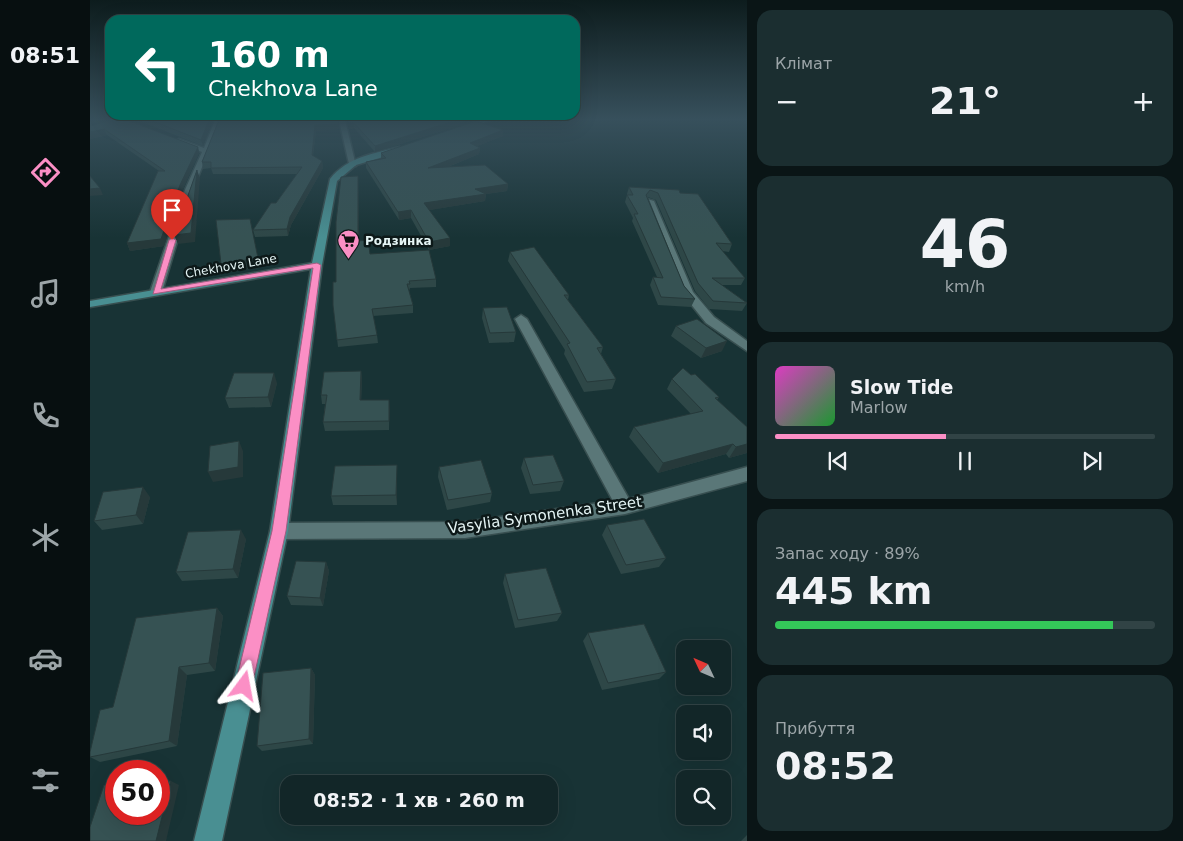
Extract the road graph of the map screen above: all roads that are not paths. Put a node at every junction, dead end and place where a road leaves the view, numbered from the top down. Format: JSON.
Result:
{"nodes":[{"id":1,"x":202,"y":159,"type":"edge"},
{"id":2,"x":351,"y":159,"type":"edge"},
{"id":3,"x":367,"y":159,"type":"edge"},
{"id":4,"x":352,"y":164,"type":"junction"},
{"id":5,"x":650,"y":201,"type":"edge"},
{"id":6,"x":317,"y":265,"type":"junction"},
{"id":7,"x":156,"y":292,"type":"junction"},
{"id":8,"x":90,"y":304,"type":"edge"},
{"id":9,"x":521,"y":320,"type":"dead end"},
{"id":10,"x":747,"y":347,"type":"edge"},
{"id":11,"x":747,"y":474,"type":"edge"},
{"id":12,"x":625,"y":507,"type":"junction"},
{"id":13,"x":279,"y":531,"type":"junction"},
{"id":14,"x":208,"y":841,"type":"edge"}],
"edges":[{"from":1,"to":7,"type":"street"},
{"from":2,"to":4,"type":"street"},
{"from":3,"to":4,"type":"main road"},
{"from":4,"to":6,"type":"main road"},
{"from":5,"to":10,"type":"street"},
{"from":6,"to":7,"type":"main road","name":"Chekhova Lane"},
{"from":6,"to":13,"type":"main road"},
{"from":7,"to":8,"type":"main road","name":"Chekhova Lane"},
{"from":9,"to":12,"type":"street"},
{"from":11,"to":12,"type":"street","name":"Vasylia Symonenka Street"},
{"from":12,"to":13,"type":"street","name":"Vasylia Symonenka Street"},
{"from":13,"to":14,"type":"main road"}]}
